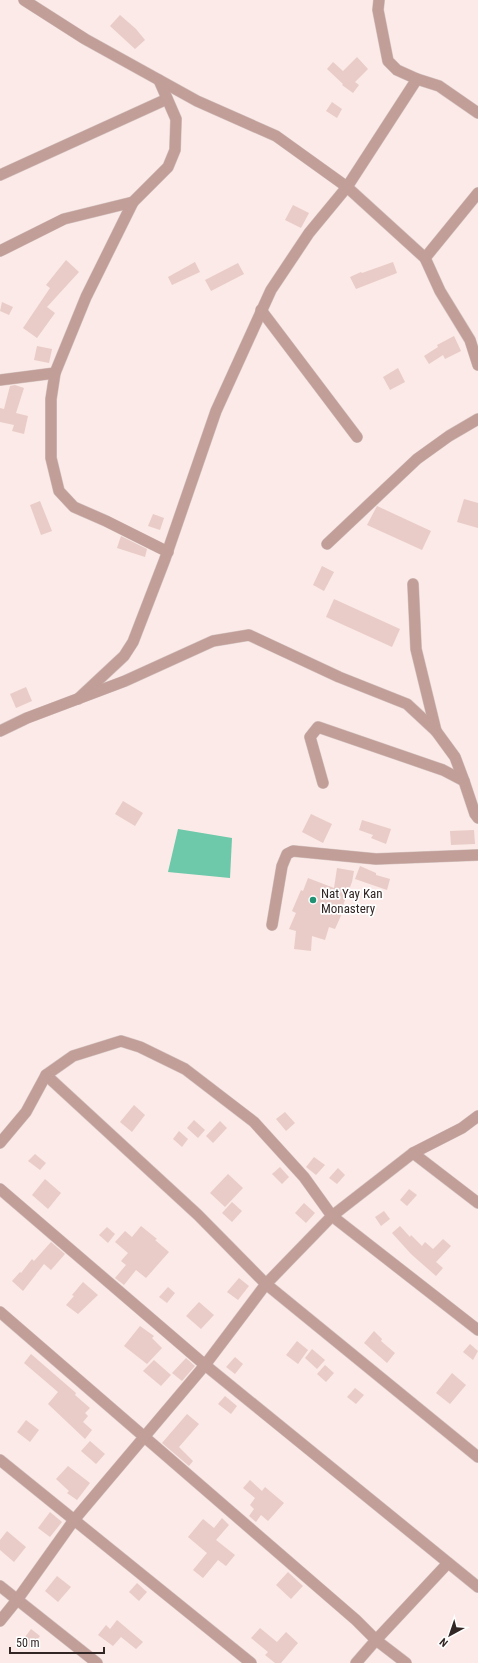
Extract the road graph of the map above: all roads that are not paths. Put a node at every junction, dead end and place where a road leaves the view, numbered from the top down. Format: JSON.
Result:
{"nodes":[{"id":1,"x":24,"y":0,"type":"edge"},
{"id":2,"x":379,"y":0,"type":"edge"},
{"id":3,"x":417,"y":79,"type":"junction"},
{"id":4,"x":159,"y":80,"type":"junction"},
{"id":5,"x":167,"y":99,"type":"junction"},
{"id":6,"x":478,"y":113,"type":"edge"},
{"id":7,"x":0,"y":176,"type":"edge"},
{"id":8,"x":347,"y":187,"type":"junction"},
{"id":9,"x":478,"y":193,"type":"edge"},
{"id":10,"x":133,"y":202,"type":"junction"},
{"id":11,"x":0,"y":251,"type":"edge"},
{"id":12,"x":425,"y":258,"type":"junction"},
{"id":13,"x":261,"y":310,"type":"junction"},
{"id":14,"x":478,"y":365,"type":"edge"},
{"id":15,"x":55,"y":373,"type":"junction"},
{"id":16,"x":0,"y":380,"type":"edge"},
{"id":17,"x":478,"y":419,"type":"edge"},
{"id":18,"x":357,"y":436,"type":"dead end"},
{"id":19,"x":328,"y":544,"type":"dead end"},
{"id":20,"x":168,"y":552,"type":"junction"},
{"id":21,"x":413,"y":584,"type":"dead end"},
{"id":22,"x":78,"y":699,"type":"junction"},
{"id":23,"x":0,"y":731,"type":"edge"},
{"id":24,"x":436,"y":731,"type":"junction"},
{"id":25,"x":464,"y":781,"type":"junction"},
{"id":26,"x":323,"y":783,"type":"dead end"},
{"id":27,"x":478,"y":818,"type":"edge"},
{"id":28,"x":478,"y":855,"type":"edge"},
{"id":29,"x":272,"y":925,"type":"dead end"},
{"id":30,"x":46,"y":1075,"type":"junction"},
{"id":31,"x":478,"y":1116,"type":"edge"},
{"id":32,"x":0,"y":1143,"type":"edge"},
{"id":33,"x":413,"y":1153,"type":"junction"},
{"id":34,"x":0,"y":1189,"type":"edge"},
{"id":35,"x":478,"y":1203,"type":"edge"},
{"id":36,"x":332,"y":1216,"type":"junction"},
{"id":37,"x":266,"y":1284,"type":"junction"},
{"id":38,"x":0,"y":1312,"type":"edge"},
{"id":39,"x":478,"y":1330,"type":"edge"},
{"id":40,"x":205,"y":1365,"type":"junction"},
{"id":41,"x":143,"y":1437,"type":"junction"},
{"id":42,"x":478,"y":1457,"type":"edge"},
{"id":43,"x":0,"y":1460,"type":"edge"},
{"id":44,"x":74,"y":1520,"type":"junction"},
{"id":45,"x":448,"y":1563,"type":"junction"},
{"id":46,"x":0,"y":1586,"type":"edge"},
{"id":47,"x":478,"y":1587,"type":"edge"},
{"id":48,"x":17,"y":1600,"type":"junction"},
{"id":49,"x":0,"y":1621,"type":"edge"},
{"id":50,"x":376,"y":1640,"type":"junction"},
{"id":51,"x":97,"y":1663,"type":"edge"},
{"id":52,"x":251,"y":1663,"type":"edge"},
{"id":53,"x":356,"y":1663,"type":"edge"},
{"id":54,"x":406,"y":1663,"type":"edge"}],
"edges":[{"from":1,"to":4,"type":"street"},
{"from":2,"to":3,"type":"street"},
{"from":3,"to":6,"type":"street"},
{"from":3,"to":8,"type":"street"},
{"from":4,"to":5,"type":"street"},
{"from":4,"to":8,"type":"street"},
{"from":5,"to":7,"type":"street"},
{"from":5,"to":10,"type":"street"},
{"from":8,"to":12,"type":"street"},
{"from":8,"to":13,"type":"street"},
{"from":9,"to":12,"type":"street"},
{"from":10,"to":11,"type":"street"},
{"from":10,"to":15,"type":"street"},
{"from":12,"to":14,"type":"street"},
{"from":13,"to":18,"type":"street"},
{"from":13,"to":20,"type":"street"},
{"from":15,"to":16,"type":"street"},
{"from":15,"to":20,"type":"street"},
{"from":17,"to":19,"type":"street"},
{"from":20,"to":22,"type":"street"},
{"from":21,"to":24,"type":"street"},
{"from":22,"to":23,"type":"street"},
{"from":22,"to":24,"type":"street"},
{"from":24,"to":25,"type":"street"},
{"from":25,"to":26,"type":"street"},
{"from":25,"to":27,"type":"street"},
{"from":28,"to":29,"type":"street"},
{"from":30,"to":32,"type":"street"},
{"from":30,"to":36,"type":"street"},
{"from":30,"to":37,"type":"street"},
{"from":31,"to":33,"type":"street"},
{"from":33,"to":35,"type":"street"},
{"from":33,"to":36,"type":"street"},
{"from":34,"to":40,"type":"street"},
{"from":36,"to":37,"type":"street"},
{"from":36,"to":39,"type":"street"},
{"from":37,"to":40,"type":"street"},
{"from":37,"to":42,"type":"street"},
{"from":38,"to":41,"type":"street"},
{"from":40,"to":41,"type":"street"},
{"from":40,"to":45,"type":"street"},
{"from":41,"to":44,"type":"street"},
{"from":41,"to":50,"type":"street"},
{"from":43,"to":44,"type":"street"},
{"from":44,"to":48,"type":"street"},
{"from":44,"to":52,"type":"street"},
{"from":45,"to":47,"type":"street"},
{"from":45,"to":50,"type":"street"},
{"from":46,"to":48,"type":"street"},
{"from":48,"to":49,"type":"street"},
{"from":48,"to":51,"type":"street"},
{"from":50,"to":53,"type":"street"},
{"from":50,"to":54,"type":"street"}]}
